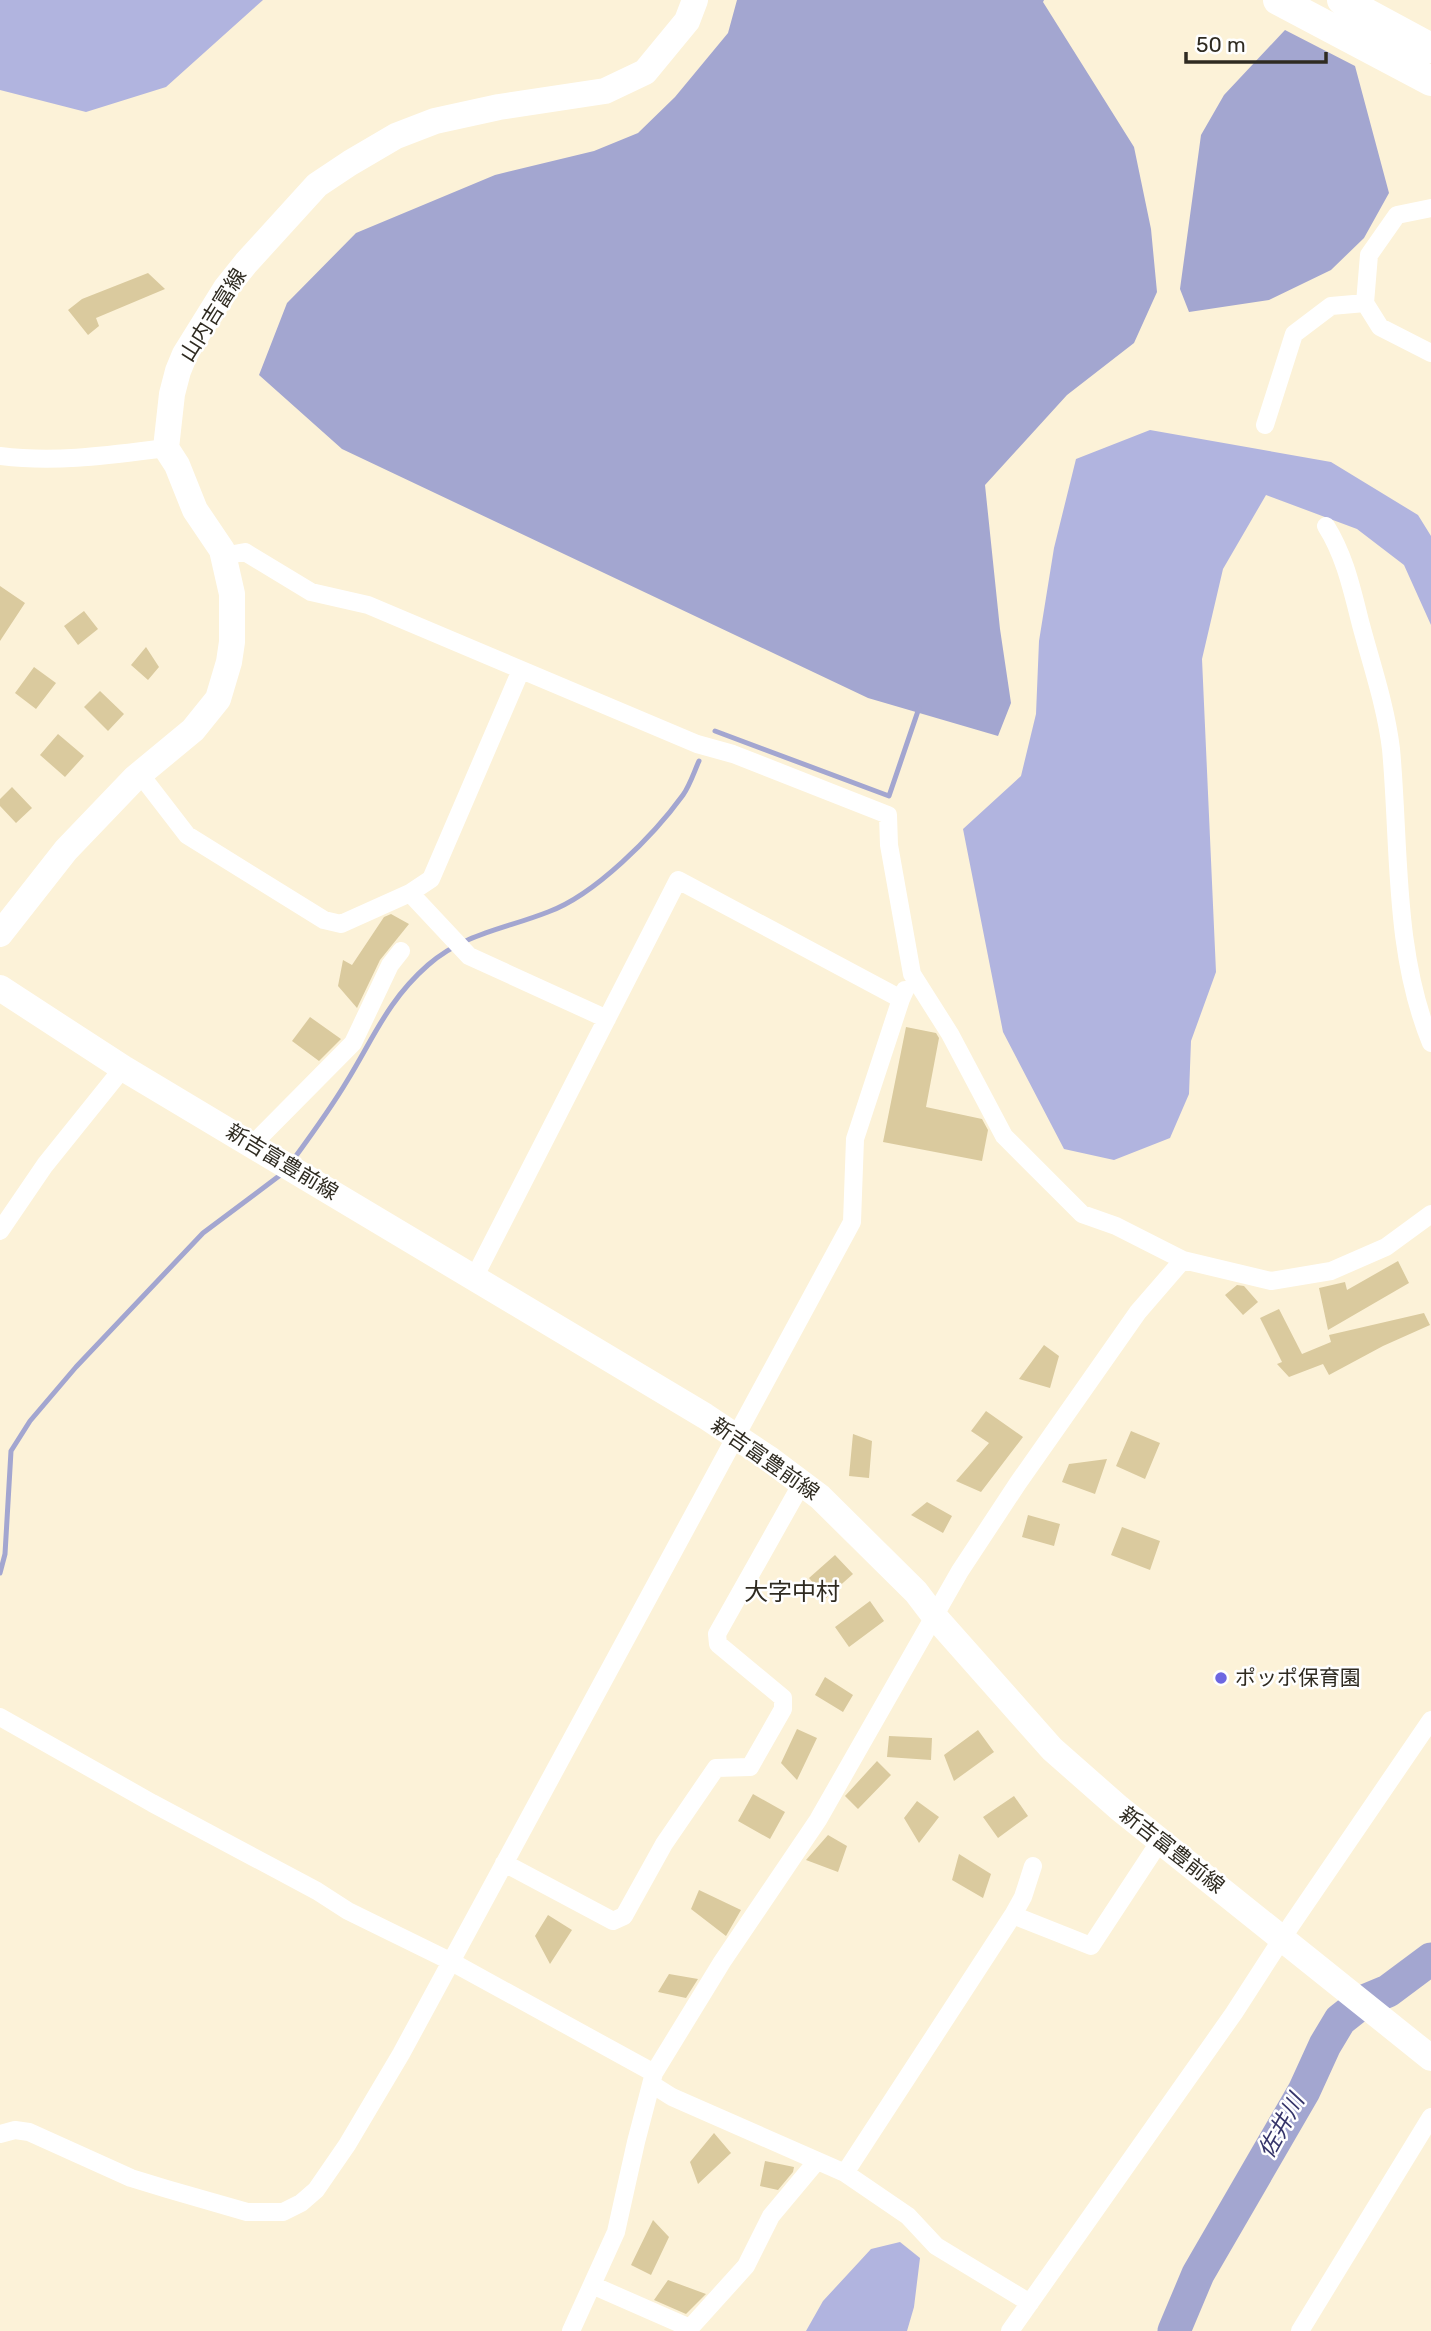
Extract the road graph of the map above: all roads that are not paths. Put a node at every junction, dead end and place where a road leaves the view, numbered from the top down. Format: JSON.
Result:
{"nodes":[{"id":1,"x":695,"y":0,"type":"edge"},
{"id":2,"x":1278,"y":0,"type":"edge"},
{"id":3,"x":1342,"y":0,"type":"edge"},
{"id":4,"x":1431,"y":48,"type":"edge"},
{"id":5,"x":1431,"y":81,"type":"edge"},
{"id":6,"x":1431,"y":208,"type":"edge"},
{"id":7,"x":1365,"y":303,"type":"junction"},
{"id":8,"x":1431,"y":353,"type":"edge"},
{"id":9,"x":1265,"y":425,"type":"dead end"},
{"id":10,"x":166,"y":449,"type":"junction"},
{"id":11,"x":0,"y":456,"type":"edge"},
{"id":12,"x":1325,"y":526,"type":"dead end"},
{"id":13,"x":223,"y":556,"type":"junction"},
{"id":14,"x":521,"y":670,"type":"junction"},
{"id":15,"x":140,"y":774,"type":"junction"},
{"id":16,"x":411,"y":893,"type":"junction"},
{"id":17,"x":0,"y":934,"type":"edge"},
{"id":18,"x":401,"y":951,"type":"dead end"},
{"id":19,"x":912,"y":974,"type":"junction"},
{"id":20,"x":0,"y":988,"type":"edge"},
{"id":21,"x":901,"y":999,"type":"junction"},
{"id":22,"x":607,"y":1019,"type":"junction"},
{"id":23,"x":1431,"y":1043,"type":"edge"},
{"id":24,"x":123,"y":1068,"type":"junction"},
{"id":25,"x":253,"y":1144,"type":"junction"},
{"id":26,"x":1431,"y":1214,"type":"edge"},
{"id":27,"x":0,"y":1231,"type":"edge"},
{"id":28,"x":1183,"y":1260,"type":"junction"},
{"id":29,"x":474,"y":1278,"type":"junction"},
{"id":30,"x":735,"y":1438,"type":"junction"},
{"id":31,"x":802,"y":1483,"type":"junction"},
{"id":32,"x":935,"y":1617,"type":"junction"},
{"id":33,"x":0,"y":1717,"type":"edge"},
{"id":34,"x":1431,"y":1720,"type":"edge"},
{"id":35,"x":1160,"y":1841,"type":"junction"},
{"id":36,"x":504,"y":1863,"type":"junction"},
{"id":37,"x":1033,"y":1866,"type":"dead end"},
{"id":38,"x":1013,"y":1915,"type":"junction"},
{"id":39,"x":1283,"y":1937,"type":"junction"},
{"id":40,"x":450,"y":1961,"type":"junction"},
{"id":41,"x":1431,"y":2058,"type":"edge"},
{"id":42,"x":653,"y":2079,"type":"junction"},
{"id":43,"x":1431,"y":2117,"type":"edge"},
{"id":44,"x":0,"y":2134,"type":"edge"},
{"id":45,"x":817,"y":2161,"type":"junction"},
{"id":46,"x":845,"y":2174,"type":"junction"},
{"id":47,"x":592,"y":2285,"type":"junction"},
{"id":48,"x":1030,"y":2304,"type":"junction"},
{"id":49,"x":571,"y":2331,"type":"edge"},
{"id":50,"x":1010,"y":2331,"type":"edge"},
{"id":51,"x":1300,"y":2331,"type":"edge"}],
"edges":[{"from":1,"to":10,"type":"main road","name":"山内吉富線"},
{"from":2,"to":5,"type":"highway"},
{"from":3,"to":4,"type":"highway"},
{"from":6,"to":7,"type":"street"},
{"from":7,"to":8,"type":"street"},
{"from":7,"to":9,"type":"street"},
{"from":10,"to":11,"type":"street"},
{"from":10,"to":13,"type":"main road"},
{"from":12,"to":23,"type":"street"},
{"from":13,"to":14,"type":"street"},
{"from":13,"to":15,"type":"main road"},
{"from":14,"to":16,"type":"street"},
{"from":14,"to":19,"type":"street"},
{"from":15,"to":16,"type":"street"},
{"from":15,"to":17,"type":"main road"},
{"from":16,"to":22,"type":"street"},
{"from":18,"to":25,"type":"street"},
{"from":19,"to":21,"type":"street"},
{"from":19,"to":28,"type":"street"},
{"from":20,"to":24,"type":"main road","name":"新吉富豊前線"},
{"from":21,"to":22,"type":"street"},
{"from":21,"to":30,"type":"street"},
{"from":22,"to":29,"type":"street"},
{"from":24,"to":25,"type":"main road","name":"新吉富豊前線"},
{"from":24,"to":27,"type":"street"},
{"from":25,"to":29,"type":"main road","name":"新吉富豊前線"},
{"from":26,"to":28,"type":"street"},
{"from":28,"to":32,"type":"street"},
{"from":29,"to":30,"type":"main road","name":"新吉富豊前線"},
{"from":30,"to":31,"type":"main road","name":"新吉富豊前線"},
{"from":30,"to":36,"type":"street"},
{"from":31,"to":32,"type":"main road","name":"新吉富豊前線"},
{"from":31,"to":36,"type":"street"},
{"from":32,"to":35,"type":"main road","name":"新吉富豊前線"},
{"from":32,"to":42,"type":"street"},
{"from":33,"to":40,"type":"street"},
{"from":34,"to":39,"type":"street"},
{"from":35,"to":38,"type":"street"},
{"from":35,"to":39,"type":"main road","name":"新吉富豊前線"},
{"from":36,"to":40,"type":"street"},
{"from":37,"to":38,"type":"street"},
{"from":38,"to":46,"type":"street"},
{"from":39,"to":41,"type":"main road","name":"新吉富豊前線"},
{"from":39,"to":48,"type":"street"},
{"from":40,"to":42,"type":"street"},
{"from":40,"to":44,"type":"street"},
{"from":42,"to":45,"type":"street"},
{"from":42,"to":47,"type":"street"},
{"from":43,"to":51,"type":"street"},
{"from":45,"to":46,"type":"street"},
{"from":45,"to":47,"type":"street"},
{"from":46,"to":48,"type":"street"},
{"from":47,"to":49,"type":"street"},
{"from":48,"to":50,"type":"street"}]}
